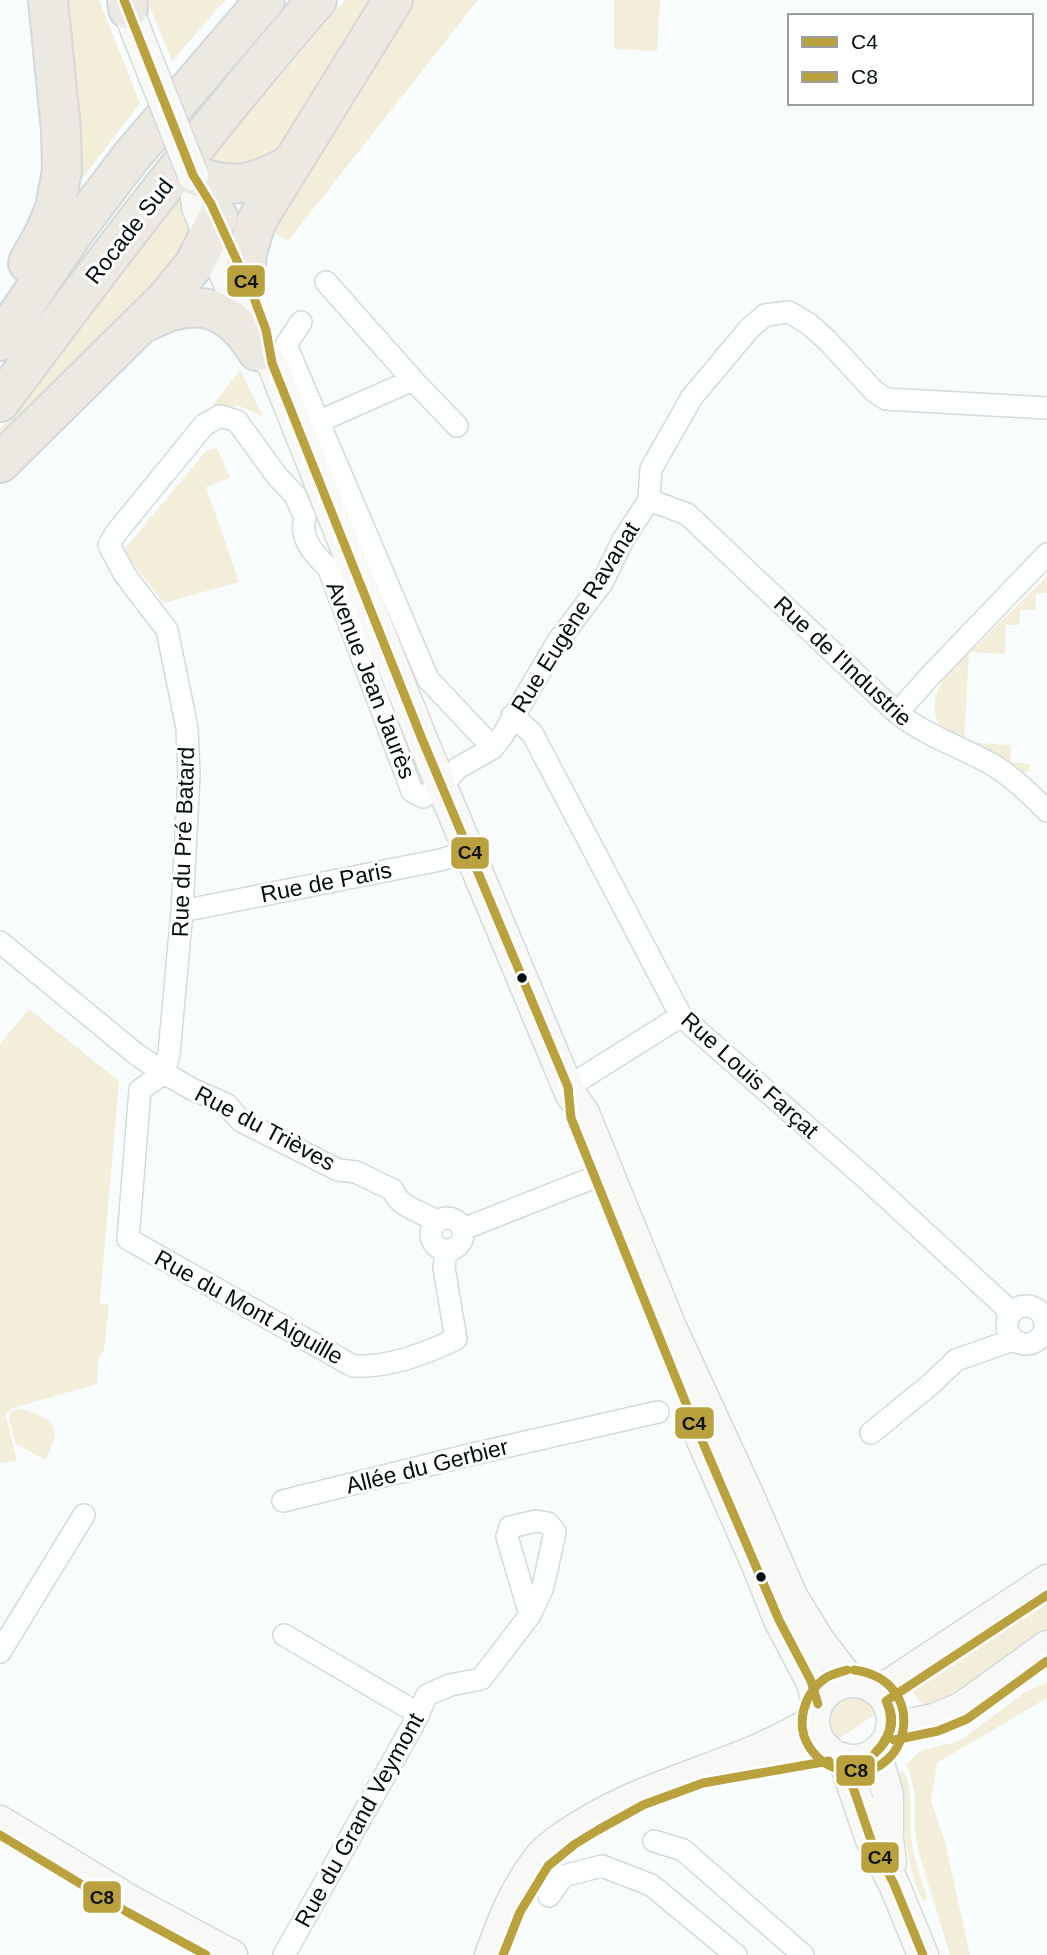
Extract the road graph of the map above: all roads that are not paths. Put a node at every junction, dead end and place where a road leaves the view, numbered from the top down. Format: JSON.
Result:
{"nodes":[{"id":1,"x":48,"y":0,"type":"edge"},
{"id":2,"x":244,"y":0,"type":"edge"},
{"id":3,"x":265,"y":0,"type":"edge"},
{"id":4,"x":317,"y":0,"type":"edge"},
{"id":5,"x":393,"y":0,"type":"edge"},
{"id":6,"x":126,"y":3,"type":"edge"},
{"id":7,"x":130,"y":158,"type":"junction"},
{"id":8,"x":292,"y":164,"type":"junction"},
{"id":9,"x":193,"y":175,"type":"junction"},
{"id":10,"x":214,"y":227,"type":"junction"},
{"id":11,"x":326,"y":282,"type":"dead end"},
{"id":12,"x":231,"y":292,"type":"junction"},
{"id":13,"x":0,"y":311,"type":"edge"},
{"id":14,"x":301,"y":322,"type":"dead end"},
{"id":15,"x":141,"y":325,"type":"junction"},
{"id":16,"x":0,"y":341,"type":"edge"},
{"id":17,"x":264,"y":357,"type":"joint"},
{"id":18,"x":413,"y":380,"type":"junction"},
{"id":19,"x":0,"y":402,"type":"edge"},
{"id":20,"x":1047,"y":408,"type":"edge"},
{"id":21,"x":320,"y":421,"type":"junction"},
{"id":22,"x":457,"y":426,"type":"dead end"},
{"id":23,"x":0,"y":463,"type":"edge"},
{"id":24,"x":649,"y":499,"type":"junction"},
{"id":25,"x":109,"y":545,"type":"joint"},
{"id":26,"x":1047,"y":554,"type":"edge"},
{"id":27,"x":897,"y":713,"type":"junction"},
{"id":28,"x":512,"y":716,"type":"junction"},
{"id":29,"x":493,"y":748,"type":"junction"},
{"id":30,"x":442,"y":786,"type":"junction"},
{"id":31,"x":1047,"y":811,"type":"edge"},
{"id":32,"x":469,"y":851,"type":"junction"},
{"id":33,"x":182,"y":911,"type":"junction"},
{"id":34,"x":0,"y":943,"type":"edge"},
{"id":35,"x":681,"y":1016,"type":"junction"},
{"id":36,"x":164,"y":1073,"type":"junction"},
{"id":37,"x":569,"y":1090,"type":"junction"},
{"id":38,"x":602,"y":1174,"type":"junction"},
{"id":39,"x":436,"y":1221,"type":"junction"},
{"id":40,"x":463,"y":1229,"type":"junction"},
{"id":41,"x":446,"y":1250,"type":"junction"},
{"id":42,"x":1041,"y":1299,"type":"edge"},
{"id":43,"x":1011,"y":1312,"type":"junction"},
{"id":44,"x":1046,"y":1327,"type":"edge"},
{"id":45,"x":1013,"y":1340,"type":"junction"},
{"id":46,"x":658,"y":1412,"type":"dead end"},
{"id":47,"x":871,"y":1433,"type":"dead end"},
{"id":48,"x":283,"y":1501,"type":"dead end"},
{"id":49,"x":83,"y":1515,"type":"dead end"},
{"id":50,"x":1047,"y":1580,"type":"edge"},
{"id":51,"x":530,"y":1615,"type":"dead end"},
{"id":52,"x":284,"y":1635,"type":"dead end"},
{"id":53,"x":1047,"y":1646,"type":"edge"},
{"id":54,"x":0,"y":1651,"type":"edge"},
{"id":55,"x":865,"y":1686,"type":"junction"},
{"id":56,"x":816,"y":1712,"type":"junction"},
{"id":57,"x":419,"y":1714,"type":"junction"},
{"id":58,"x":884,"y":1740,"type":"junction"},
{"id":59,"x":835,"y":1754,"type":"junction"},
{"id":60,"x":701,"y":1771,"type":"junction"},
{"id":61,"x":0,"y":1821,"type":"edge"},
{"id":62,"x":654,"y":1841,"type":"dead end"},
{"id":63,"x":894,"y":1884,"type":"junction"},
{"id":64,"x":549,"y":1896,"type":"dead end"},
{"id":65,"x":232,"y":1955,"type":"edge"},
{"id":66,"x":284,"y":1955,"type":"edge"},
{"id":67,"x":489,"y":1955,"type":"edge"},
{"id":68,"x":736,"y":1955,"type":"edge"},
{"id":69,"x":803,"y":1955,"type":"edge"},
{"id":70,"x":923,"y":1955,"type":"edge"}],
"edges":[{"from":1,"to":13,"type":"highway"},
{"from":2,"to":7,"type":"highway"},
{"from":3,"to":7,"type":"highway","name":"Rocade Sud"},
{"from":4,"to":19,"type":"highway","name":"Rocade Sud"},
{"from":5,"to":8,"type":"highway"},
{"from":6,"to":9,"type":"main road","bridge":true},
{"from":7,"to":16,"type":"highway","name":"Rocade Sud"},
{"from":8,"to":9,"type":"highway"},
{"from":8,"to":12,"type":"highway"},
{"from":9,"to":10,"type":"main road"},
{"from":10,"to":12,"type":"main road"},
{"from":10,"to":15,"type":"highway"},
{"from":11,"to":18,"type":"street"},
{"from":12,"to":15,"type":"highway"},
{"from":12,"to":17,"type":"highway"},
{"from":14,"to":21,"type":"street"},
{"from":15,"to":23,"type":"highway"},
{"from":17,"to":30,"type":"main road","name":"Avenue Jean Jaurès"},
{"from":18,"to":21,"type":"street"},
{"from":18,"to":22,"type":"street"},
{"from":20,"to":24,"type":"street","name":"Rue Eugène Ravanat"},
{"from":21,"to":29,"type":"street"},
{"from":24,"to":27,"type":"street","name":"Rue de l'Industrie"},
{"from":24,"to":28,"type":"street","name":"Rue Eugène Ravanat"},
{"from":25,"to":30,"type":"street","name":"Avenue Jean Jaurès"},
{"from":25,"to":33,"type":"street","name":"Rue du Pré Batard"},
{"from":26,"to":27,"type":"street"},
{"from":27,"to":31,"type":"street","name":"Rue de l'Industrie"},
{"from":28,"to":29,"type":"street","name":"Rue Eugène Ravanat"},
{"from":28,"to":35,"type":"street","name":"Rue Louis Farçat"},
{"from":29,"to":30,"type":"street","name":"Rue Eugène Ravanat"},
{"from":30,"to":32,"type":"main road","name":"Avenue Jean Jaurès"},
{"from":32,"to":33,"type":"street","name":"Rue de Paris"},
{"from":32,"to":37,"type":"main road","name":"Avenue Jean Jaurès"},
{"from":33,"to":36,"type":"street","name":"Rue du Pré Batard"},
{"from":34,"to":36,"type":"street","name":"Rue du Trièves"},
{"from":35,"to":37,"type":"street"},
{"from":35,"to":43,"type":"street","name":"Rue Louis Farçat"},
{"from":36,"to":39,"type":"street","name":"Rue du Trièves"},
{"from":36,"to":41,"type":"street","name":"Rue du Mont Aiguille"},
{"from":37,"to":38,"type":"main road","name":"Avenue Jean Jaurès"},
{"from":38,"to":40,"type":"street"},
{"from":38,"to":55,"type":"main road","name":"Avenue Jean Jaurès"},
{"from":38,"to":56,"type":"main road","name":"Avenue Jean Jaurès"},
{"from":39,"to":40,"type":"street","name":"Rue du Trièves"},
{"from":39,"to":41,"type":"street"},
{"from":40,"to":41,"type":"street"},
{"from":42,"to":43,"type":"street"},
{"from":42,"to":44,"type":"street"},
{"from":43,"to":45,"type":"street"},
{"from":44,"to":45,"type":"street"},
{"from":45,"to":47,"type":"street"},
{"from":46,"to":48,"type":"street","name":"Allée du Gerbier"},
{"from":49,"to":54,"type":"street"},
{"from":50,"to":55,"type":"main road"},
{"from":51,"to":57,"type":"street","name":"Rue du Grand Veymont"},
{"from":52,"to":57,"type":"street"},
{"from":53,"to":58,"type":"main road"},
{"from":55,"to":56,"type":"main road"},
{"from":55,"to":58,"type":"main road"},
{"from":56,"to":59,"type":"main road"},
{"from":56,"to":60,"type":"main road"},
{"from":57,"to":66,"type":"street","name":"Rue du Grand Veymont"},
{"from":58,"to":59,"type":"main road"},
{"from":58,"to":63,"type":"main road"},
{"from":59,"to":60,"type":"main road"},
{"from":59,"to":63,"type":"main road"},
{"from":60,"to":67,"type":"main road"},
{"from":61,"to":65,"type":"main road"},
{"from":62,"to":69,"type":"street"},
{"from":63,"to":70,"type":"main road"},
{"from":64,"to":68,"type":"street"}]}
